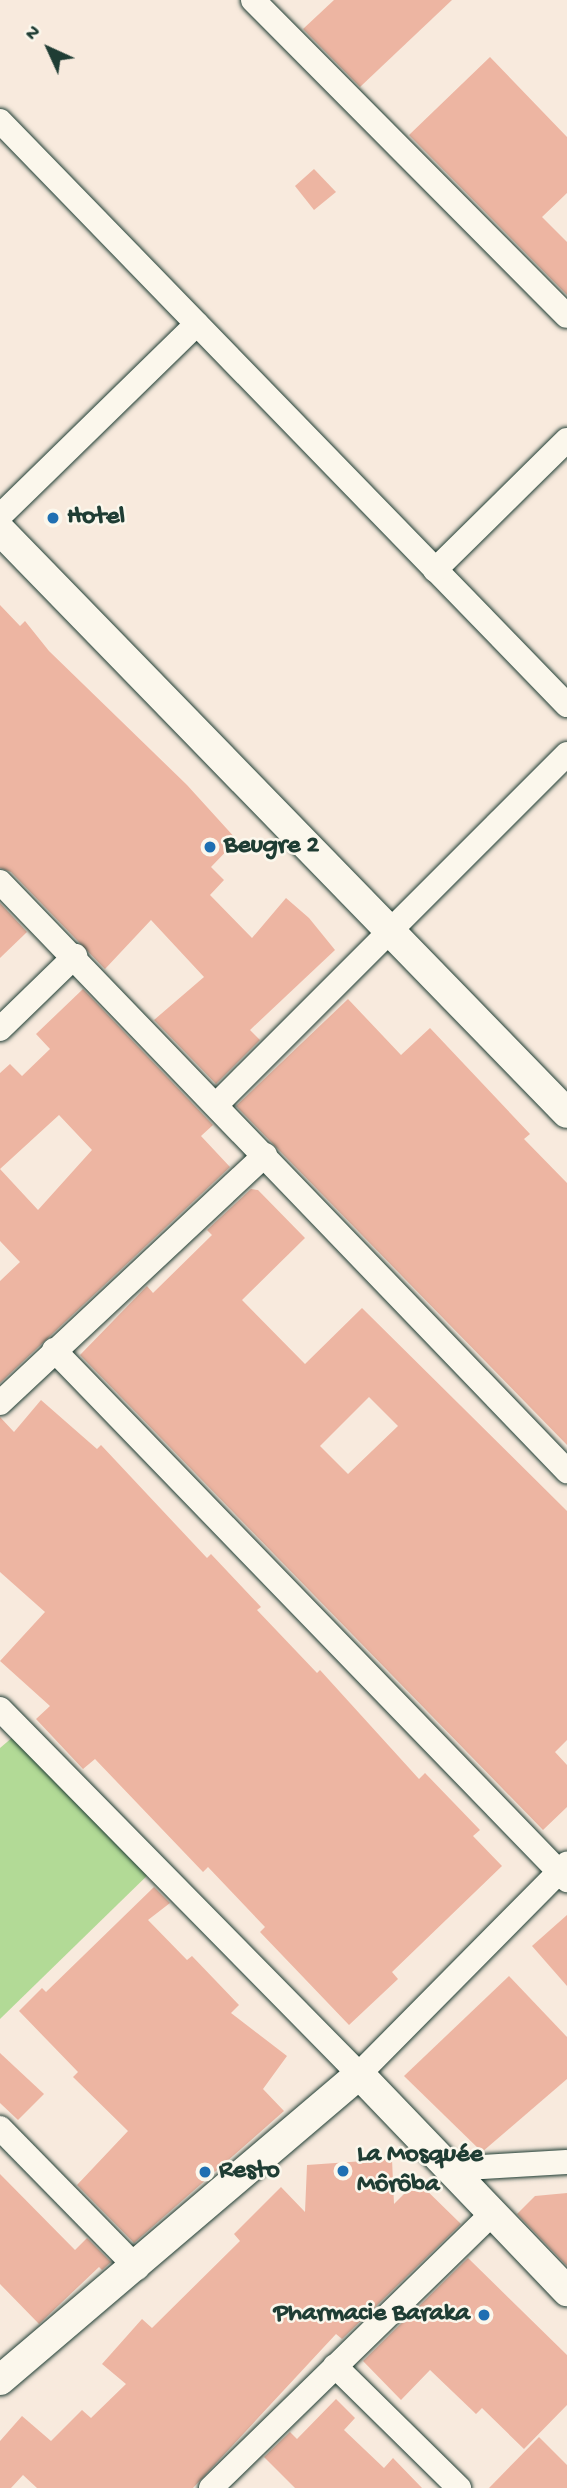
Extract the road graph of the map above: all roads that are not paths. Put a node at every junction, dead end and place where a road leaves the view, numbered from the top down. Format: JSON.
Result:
{"nodes":[{"id":1,"x":253,"y":0,"type":"edge"},
{"id":2,"x":0,"y":121,"type":"edge"},
{"id":3,"x":567,"y":316,"type":"edge"},
{"id":4,"x":197,"y":324,"type":"junction"},
{"id":5,"x":567,"y":440,"type":"edge"},
{"id":6,"x":0,"y":516,"type":"edge"},
{"id":7,"x":0,"y":530,"type":"edge"},
{"id":8,"x":435,"y":570,"type":"junction"},
{"id":9,"x":567,"y":705,"type":"edge"},
{"id":10,"x":567,"y":754,"type":"edge"},
{"id":11,"x":0,"y":882,"type":"edge"},
{"id":12,"x":389,"y":929,"type":"junction"},
{"id":13,"x":75,"y":956,"type":"junction"},
{"id":14,"x":0,"y":1029,"type":"edge"},
{"id":15,"x":216,"y":1104,"type":"junction"},
{"id":16,"x":567,"y":1113,"type":"edge"},
{"id":17,"x":265,"y":1155,"type":"junction"},
{"id":18,"x":54,"y":1350,"type":"junction"},
{"id":19,"x":0,"y":1403,"type":"edge"},
{"id":20,"x":567,"y":1471,"type":"edge"},
{"id":21,"x":0,"y":1709,"type":"edge"},
{"id":22,"x":564,"y":1872,"type":"edge"},
{"id":23,"x":359,"y":2074,"type":"junction"},
{"id":24,"x":0,"y":2128,"type":"edge"},
{"id":25,"x":567,"y":2162,"type":"edge"},
{"id":26,"x":448,"y":2169,"type":"junction"},
{"id":27,"x":491,"y":2215,"type":"junction"},
{"id":28,"x":137,"y":2268,"type":"junction"},
{"id":29,"x":567,"y":2291,"type":"edge"},
{"id":30,"x":335,"y":2366,"type":"junction"},
{"id":31,"x":0,"y":2380,"type":"edge"},
{"id":32,"x":211,"y":2488,"type":"edge"},
{"id":33,"x":459,"y":2488,"type":"edge"}],
"edges":[{"from":1,"to":3,"type":"street"},
{"from":2,"to":4,"type":"street"},
{"from":4,"to":6,"type":"street"},
{"from":4,"to":8,"type":"street"},
{"from":5,"to":8,"type":"street"},
{"from":7,"to":12,"type":"street"},
{"from":8,"to":9,"type":"street"},
{"from":10,"to":12,"type":"street"},
{"from":11,"to":13,"type":"street"},
{"from":12,"to":15,"type":"street"},
{"from":12,"to":16,"type":"street"},
{"from":13,"to":14,"type":"street"},
{"from":13,"to":15,"type":"street"},
{"from":15,"to":17,"type":"street"},
{"from":17,"to":18,"type":"street"},
{"from":17,"to":20,"type":"street"},
{"from":18,"to":19,"type":"street"},
{"from":18,"to":22,"type":"street"},
{"from":21,"to":23,"type":"street"},
{"from":22,"to":23,"type":"street"},
{"from":23,"to":26,"type":"street"},
{"from":23,"to":28,"type":"street"},
{"from":24,"to":28,"type":"street"},
{"from":25,"to":26,"type":"street"},
{"from":26,"to":27,"type":"street"},
{"from":27,"to":29,"type":"street"},
{"from":27,"to":30,"type":"street"},
{"from":28,"to":31,"type":"street"},
{"from":30,"to":32,"type":"street"},
{"from":30,"to":33,"type":"street"}]}
